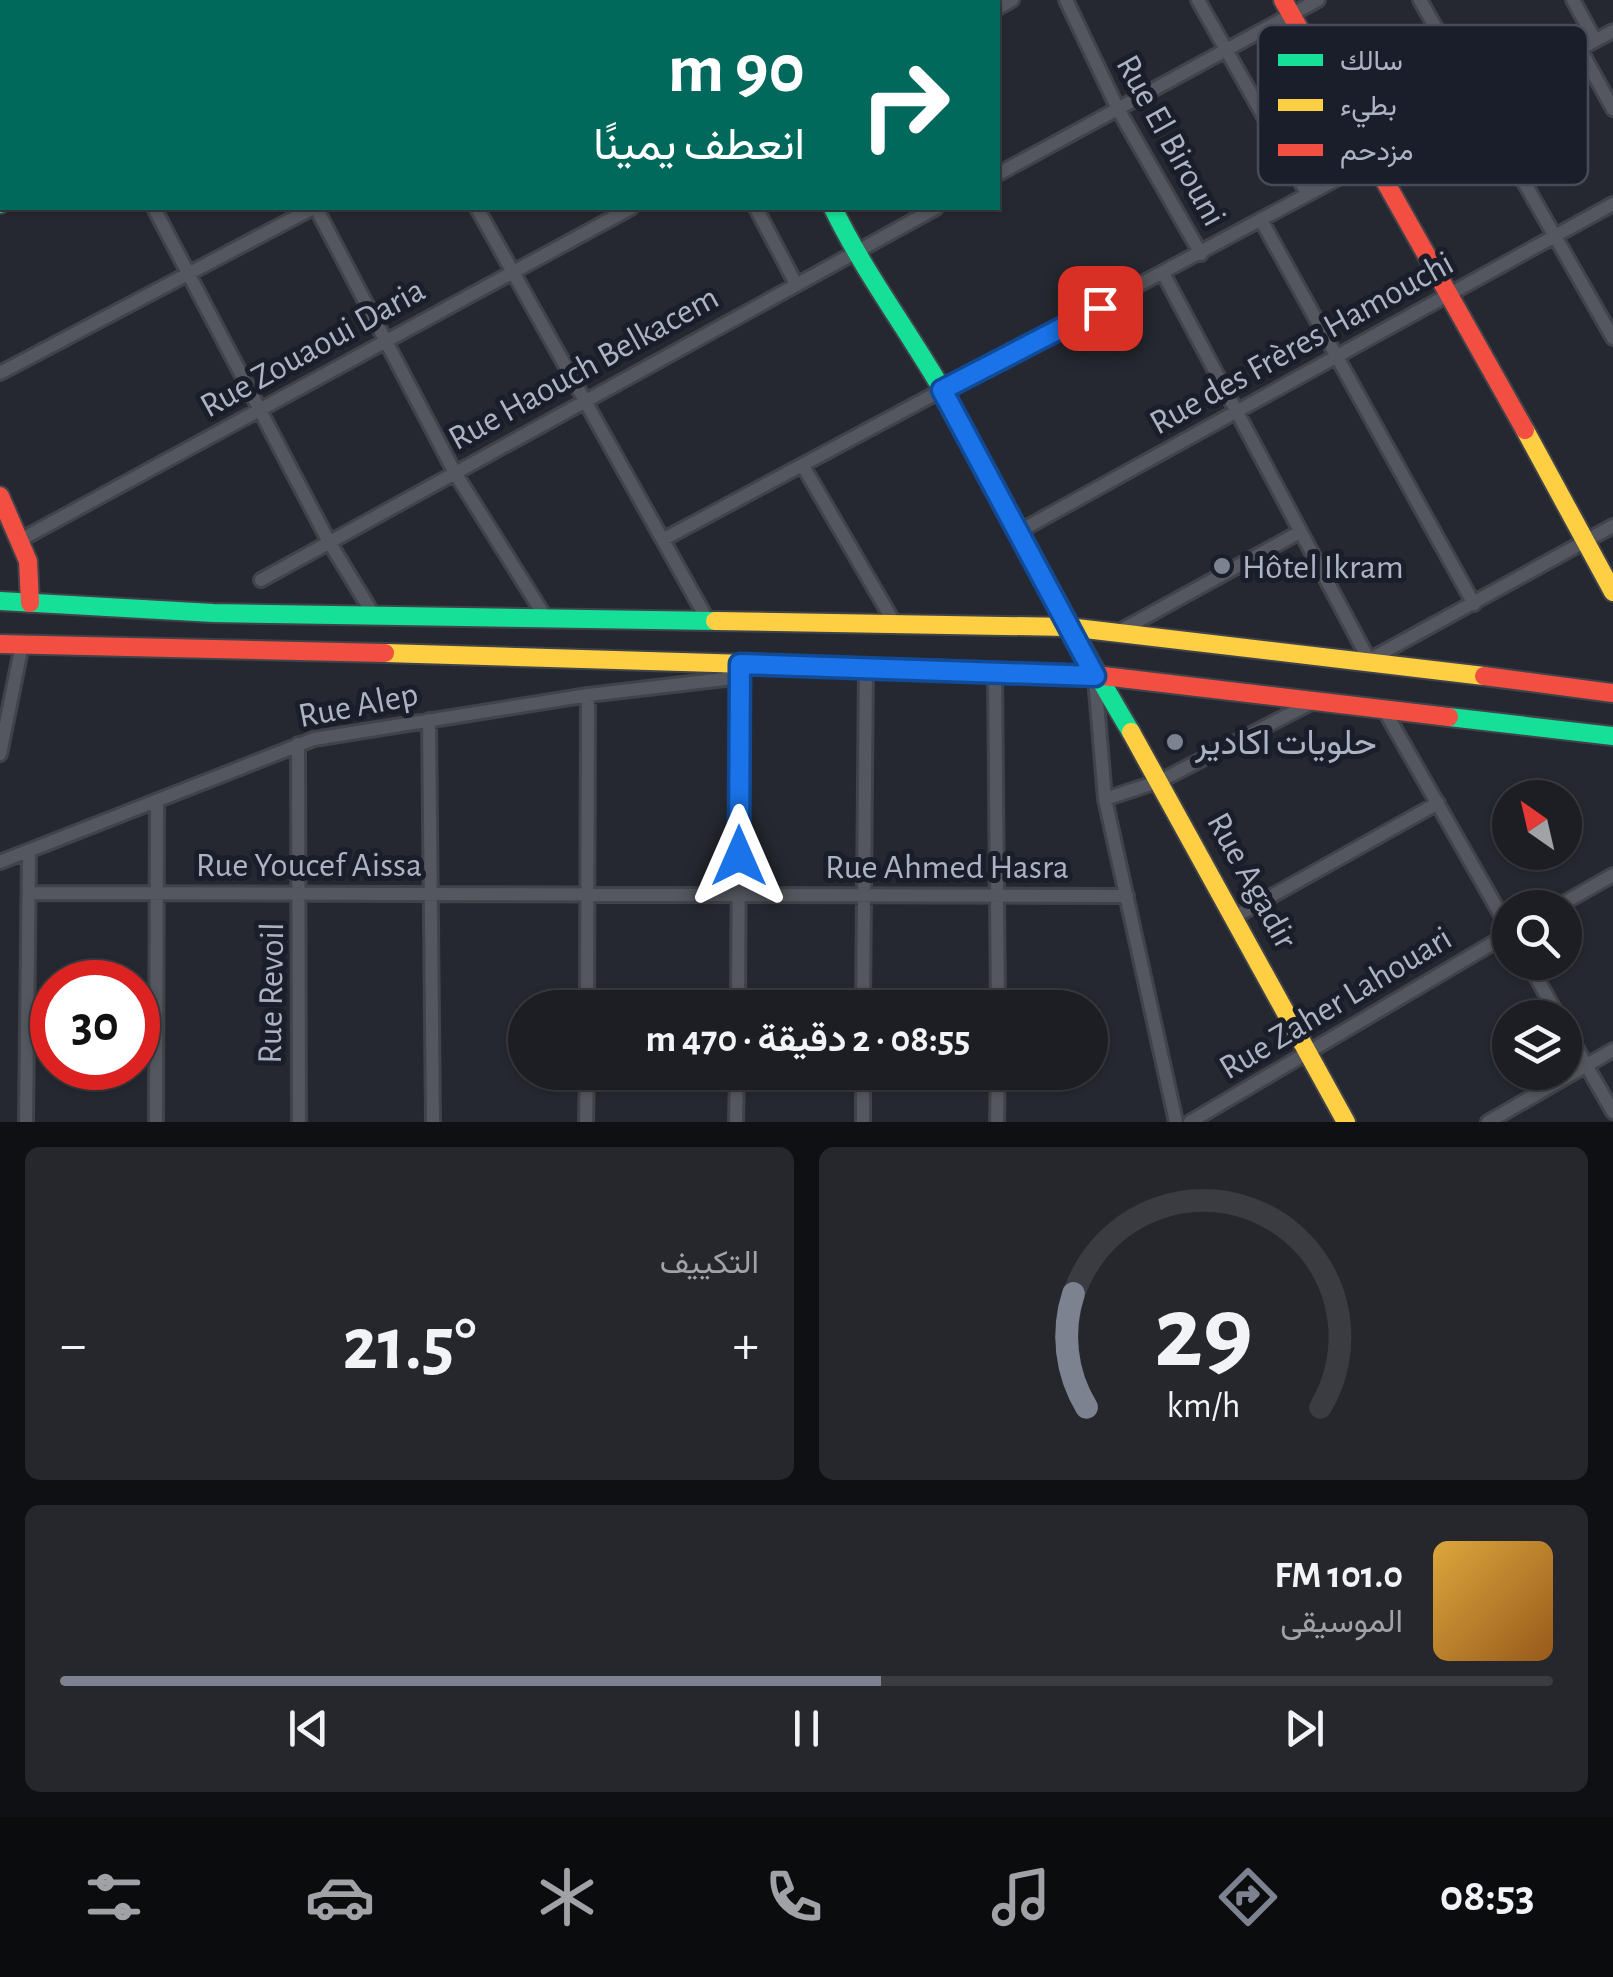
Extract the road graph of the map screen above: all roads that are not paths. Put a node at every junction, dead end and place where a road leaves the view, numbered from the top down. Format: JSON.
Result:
{"nodes":[{"id":1,"x":1066,"y":0,"type":"edge"},
{"id":2,"x":1198,"y":0,"type":"edge"},
{"id":3,"x":1318,"y":0,"type":"edge"},
{"id":4,"x":1420,"y":0,"type":"edge"},
{"id":5,"x":1572,"y":0,"type":"edge"},
{"id":6,"x":1287,"y":7,"type":"edge"},
{"id":7,"x":1261,"y":25,"type":"edge"},
{"id":8,"x":1434,"y":25,"type":"edge"},
{"id":9,"x":1587,"y":25,"type":"edge"},
{"id":10,"x":1258,"y":27,"type":"edge"},
{"id":11,"x":1588,"y":27,"type":"edge"},
{"id":12,"x":1613,"y":31,"type":"edge"},
{"id":13,"x":1596,"y":40,"type":"junction"},
{"id":14,"x":1588,"y":44,"type":"edge"},
{"id":15,"x":1224,"y":51,"type":"junction"},
{"id":16,"x":1588,"y":64,"type":"edge"},
{"id":17,"x":1258,"y":109,"type":"edge"},
{"id":18,"x":1613,"y":109,"type":"edge"},
{"id":19,"x":1118,"y":110,"type":"junction"},
{"id":20,"x":1000,"y":173,"type":"edge"},
{"id":21,"x":1302,"y":185,"type":"edge"},
{"id":22,"x":1323,"y":185,"type":"edge"},
{"id":23,"x":1386,"y":185,"type":"edge"},
{"id":24,"x":1525,"y":185,"type":"edge"},
{"id":25,"x":1307,"y":193,"type":"junction"},
{"id":26,"x":1613,"y":204,"type":"edge"},
{"id":27,"x":155,"y":210,"type":"edge"},
{"id":28,"x":310,"y":210,"type":"edge"},
{"id":29,"x":315,"y":210,"type":"edge"},
{"id":30,"x":477,"y":210,"type":"edge"},
{"id":31,"x":627,"y":210,"type":"edge"},
{"id":32,"x":757,"y":210,"type":"edge"},
{"id":33,"x":834,"y":210,"type":"edge"},
{"id":34,"x":932,"y":210,"type":"edge"},
{"id":35,"x":1261,"y":220,"type":"junction"},
{"id":36,"x":1555,"y":237,"type":"junction"},
{"id":37,"x":854,"y":251,"type":"junction"},
{"id":38,"x":1201,"y":254,"type":"junction"},
{"id":39,"x":512,"y":272,"type":"junction"},
{"id":40,"x":189,"y":273,"type":"junction"},
{"id":41,"x":1164,"y":275,"type":"junction"},
{"id":42,"x":796,"y":284,"type":"junction"},
{"id":43,"x":1451,"y":292,"type":"junction"},
{"id":44,"x":1613,"y":338,"type":"edge"},
{"id":45,"x":388,"y":340,"type":"junction"},
{"id":46,"x":1337,"y":354,"type":"junction"},
{"id":47,"x":0,"y":374,"type":"edge"},
{"id":48,"x":942,"y":390,"type":"junction"},
{"id":49,"x":582,"y":401,"type":"junction"},
{"id":50,"x":262,"y":409,"type":"junction"},
{"id":51,"x":1234,"y":413,"type":"junction"},
{"id":52,"x":803,"y":466,"type":"junction"},
{"id":53,"x":455,"y":473,"type":"junction"},
{"id":54,"x":0,"y":496,"type":"edge"},
{"id":55,"x":1613,"y":526,"type":"edge"},
{"id":56,"x":1018,"y":532,"type":"junction"},
{"id":57,"x":1300,"y":532,"type":"junction"},
{"id":58,"x":22,"y":539,"type":"junction"},
{"id":59,"x":328,"y":540,"type":"junction"},
{"id":60,"x":664,"y":540,"type":"junction"},
{"id":61,"x":1586,"y":541,"type":"junction"},
{"id":62,"x":260,"y":580,"type":"dead end"},
{"id":63,"x":1613,"y":592,"type":"edge"},
{"id":64,"x":0,"y":601,"type":"edge"},
{"id":65,"x":30,"y":604,"type":"junction"},
{"id":66,"x":1474,"y":604,"type":"junction"},
{"id":67,"x":373,"y":614,"type":"junction"},
{"id":68,"x":544,"y":615,"type":"junction"},
{"id":69,"x":707,"y":619,"type":"junction"},
{"id":70,"x":895,"y":624,"type":"junction"},
{"id":71,"x":1068,"y":627,"type":"junction"},
{"id":72,"x":1118,"y":632,"type":"junction"},
{"id":73,"x":0,"y":644,"type":"edge"},
{"id":74,"x":22,"y":645,"type":"junction"},
{"id":75,"x":1370,"y":660,"type":"junction"},
{"id":76,"x":740,"y":664,"type":"junction"},
{"id":77,"x":866,"y":666,"type":"junction"},
{"id":78,"x":994,"y":672,"type":"junction"},
{"id":79,"x":1095,"y":676,"type":"junction"},
{"id":80,"x":1613,"y":693,"type":"edge"},
{"id":81,"x":588,"y":694,"type":"junction"},
{"id":82,"x":1318,"y":699,"type":"junction"},
{"id":83,"x":1382,"y":706,"type":"junction"},
{"id":84,"x":429,"y":720,"type":"junction"},
{"id":85,"x":1613,"y":736,"type":"edge"},
{"id":86,"x":298,"y":744,"type":"junction"},
{"id":87,"x":0,"y":754,"type":"edge"},
{"id":88,"x":1160,"y":780,"type":"junction"},
{"id":89,"x":1105,"y":799,"type":"junction"},
{"id":90,"x":1438,"y":803,"type":"junction"},
{"id":91,"x":157,"y":804,"type":"junction"},
{"id":92,"x":29,"y":852,"type":"junction"},
{"id":93,"x":0,"y":862,"type":"edge"},
{"id":94,"x":1613,"y":875,"type":"edge"},
{"id":95,"x":30,"y":893,"type":"junction"},
{"id":96,"x":301,"y":893,"type":"junction"},
{"id":97,"x":1582,"y":893,"type":"edge"},
{"id":98,"x":158,"y":894,"type":"junction"},
{"id":99,"x":433,"y":894,"type":"junction"},
{"id":100,"x":739,"y":895,"type":"junction"},
{"id":101,"x":588,"y":896,"type":"junction"},
{"id":102,"x":864,"y":896,"type":"junction"},
{"id":103,"x":998,"y":896,"type":"junction"},
{"id":104,"x":1127,"y":896,"type":"junction"},
{"id":105,"x":1492,"y":900,"type":"edge"},
{"id":106,"x":1236,"y":916,"type":"junction"},
{"id":107,"x":1492,"y":943,"type":"edge"},
{"id":108,"x":587,"y":990,"type":"edge"},
{"id":109,"x":738,"y":990,"type":"edge"},
{"id":110,"x":864,"y":990,"type":"edge"},
{"id":111,"x":998,"y":990,"type":"edge"},
{"id":112,"x":1310,"y":1050,"type":"junction"},
{"id":113,"x":1613,"y":1050,"type":"edge"},
{"id":114,"x":1582,"y":1058,"type":"edge"},
{"id":115,"x":1586,"y":1065,"type":"junction"},
{"id":116,"x":587,"y":1090,"type":"edge"},
{"id":117,"x":737,"y":1090,"type":"edge"},
{"id":118,"x":863,"y":1090,"type":"edge"},
{"id":119,"x":998,"y":1090,"type":"edge"},
{"id":120,"x":1613,"y":1112,"type":"edge"},
{"id":121,"x":26,"y":1122,"type":"edge"},
{"id":122,"x":156,"y":1122,"type":"edge"},
{"id":123,"x":299,"y":1122,"type":"edge"},
{"id":124,"x":433,"y":1122,"type":"edge"},
{"id":125,"x":586,"y":1122,"type":"edge"},
{"id":126,"x":736,"y":1122,"type":"edge"},
{"id":127,"x":863,"y":1122,"type":"edge"},
{"id":128,"x":997,"y":1122,"type":"edge"},
{"id":129,"x":1176,"y":1122,"type":"edge"},
{"id":130,"x":1190,"y":1122,"type":"edge"},
{"id":131,"x":1346,"y":1122,"type":"edge"},
{"id":132,"x":1488,"y":1122,"type":"edge"}],
"edges":[{"from":1,"to":19,"type":"street","name":"Rue El Birouni"},
{"from":2,"to":15,"type":"street"},
{"from":3,"to":6,"type":"street"},
{"from":4,"to":8,"type":"street"},
{"from":5,"to":9,"type":"street"},
{"from":6,"to":7,"type":"street"},
{"from":10,"to":15,"type":"street"},
{"from":11,"to":13,"type":"street"},
{"from":12,"to":13,"type":"street"},
{"from":13,"to":14,"type":"street"},
{"from":15,"to":17,"type":"street"},
{"from":15,"to":19,"type":"street"},
{"from":16,"to":18,"type":"street"},
{"from":19,"to":20,"type":"street"},
{"from":19,"to":38,"type":"street","name":"Rue El Birouni"},
{"from":21,"to":25,"type":"street"},
{"from":22,"to":25,"type":"street"},
{"from":23,"to":43,"type":"main road"},
{"from":24,"to":36,"type":"street"},
{"from":25,"to":35,"type":"street"},
{"from":26,"to":36,"type":"street","name":"Rue des Frères Hamouchi"},
{"from":27,"to":40,"type":"street"},
{"from":28,"to":40,"type":"street"},
{"from":29,"to":45,"type":"street"},
{"from":30,"to":39,"type":"street"},
{"from":31,"to":39,"type":"street","name":"Rue Zouaoui Daria"},
{"from":32,"to":42,"type":"street"},
{"from":33,"to":37,"type":"main road","name":"Rue Agadir"},
{"from":34,"to":37,"type":"street","name":"Rue Haouch Belkacem"},
{"from":35,"to":38,"type":"street"},
{"from":35,"to":46,"type":"street"},
{"from":36,"to":43,"type":"street","name":"Rue des Frères Hamouchi"},
{"from":36,"to":44,"type":"street"},
{"from":37,"to":42,"type":"street","name":"Rue Haouch Belkacem"},
{"from":37,"to":48,"type":"main road","name":"Rue Agadir"},
{"from":38,"to":41,"type":"street"},
{"from":39,"to":45,"type":"street","name":"Rue Zouaoui Daria"},
{"from":39,"to":49,"type":"street"},
{"from":40,"to":47,"type":"street"},
{"from":40,"to":50,"type":"street"},
{"from":41,"to":48,"type":"street"},
{"from":41,"to":51,"type":"street"},
{"from":42,"to":49,"type":"street","name":"Rue Haouch Belkacem"},
{"from":43,"to":46,"type":"street","name":"Rue des Frères Hamouchi"},
{"from":43,"to":61,"type":"main road"},
{"from":45,"to":50,"type":"street","name":"Rue Zouaoui Daria"},
{"from":45,"to":53,"type":"street"},
{"from":46,"to":51,"type":"street","name":"Rue des Frères Hamouchi"},
{"from":46,"to":66,"type":"street"},
{"from":48,"to":52,"type":"street"},
{"from":48,"to":56,"type":"main road","name":"Rue Agadir"},
{"from":49,"to":53,"type":"street","name":"Rue Haouch Belkacem"},
{"from":49,"to":60,"type":"street"},
{"from":50,"to":58,"type":"street","name":"Rue Zouaoui Daria"},
{"from":50,"to":59,"type":"street"},
{"from":51,"to":56,"type":"street","name":"Rue des Frères Hamouchi"},
{"from":51,"to":57,"type":"street"},
{"from":52,"to":60,"type":"street"},
{"from":52,"to":70,"type":"street"},
{"from":53,"to":59,"type":"street","name":"Rue Haouch Belkacem"},
{"from":53,"to":68,"type":"street"},
{"from":54,"to":58,"type":"main road"},
{"from":55,"to":61,"type":"street"},
{"from":56,"to":71,"type":"main road","name":"Rue Agadir"},
{"from":57,"to":72,"type":"street"},
{"from":57,"to":75,"type":"street"},
{"from":58,"to":65,"type":"main road"},
{"from":59,"to":62,"type":"street","name":"Rue Haouch Belkacem"},
{"from":59,"to":67,"type":"street"},
{"from":60,"to":69,"type":"street"},
{"from":61,"to":63,"type":"main road"},
{"from":61,"to":66,"type":"street"},
{"from":64,"to":65,"type":"main road"},
{"from":65,"to":67,"type":"main road"},
{"from":66,"to":75,"type":"street"},
{"from":67,"to":68,"type":"main road"},
{"from":68,"to":69,"type":"main road"},
{"from":69,"to":70,"type":"main road"},
{"from":70,"to":71,"type":"main road"},
{"from":71,"to":72,"type":"main road"},
{"from":71,"to":79,"type":"main road","name":"Rue Agadir"},
{"from":72,"to":75,"type":"main road"},
{"from":73,"to":74,"type":"main road"},
{"from":74,"to":76,"type":"main road"},
{"from":74,"to":87,"type":"street"},
{"from":75,"to":80,"type":"main road"},
{"from":76,"to":77,"type":"main road"},
{"from":76,"to":81,"type":"street","name":"Rue Alep"},
{"from":76,"to":100,"type":"street"},
{"from":77,"to":78,"type":"main road"},
{"from":77,"to":102,"type":"street"},
{"from":78,"to":79,"type":"main road"},
{"from":78,"to":103,"type":"street"},
{"from":79,"to":82,"type":"main road"},
{"from":79,"to":88,"type":"main road","name":"Rue Agadir"},
{"from":79,"to":89,"type":"street"},
{"from":81,"to":84,"type":"street","name":"Rue Alep"},
{"from":81,"to":101,"type":"street"},
{"from":82,"to":83,"type":"main road"},
{"from":82,"to":88,"type":"street"},
{"from":83,"to":85,"type":"main road"},
{"from":83,"to":90,"type":"street"},
{"from":84,"to":86,"type":"street","name":"Rue Alep"},
{"from":84,"to":99,"type":"street"},
{"from":86,"to":91,"type":"street","name":"Rue Alep"},
{"from":86,"to":96,"type":"street","name":"Rue Revoil"},
{"from":88,"to":89,"type":"street"},
{"from":88,"to":106,"type":"main road","name":"Rue Agadir"},
{"from":89,"to":104,"type":"street"},
{"from":90,"to":105,"type":"street"},
{"from":90,"to":106,"type":"street"},
{"from":91,"to":92,"type":"street","name":"Rue Alep"},
{"from":91,"to":98,"type":"street"},
{"from":92,"to":93,"type":"street","name":"Rue Alep"},
{"from":92,"to":95,"type":"street"},
{"from":94,"to":97,"type":"street"},
{"from":95,"to":98,"type":"street","name":"Rue Youcef Aissa"},
{"from":95,"to":121,"type":"street"},
{"from":96,"to":98,"type":"street","name":"Rue Youcef Aissa"},
{"from":96,"to":99,"type":"street","name":"Rue Youcef Aissa"},
{"from":96,"to":123,"type":"street","name":"Rue Revoil"},
{"from":98,"to":122,"type":"street"},
{"from":99,"to":101,"type":"street","name":"Rue Youcef Aissa"},
{"from":99,"to":124,"type":"street"},
{"from":100,"to":101,"type":"street","name":"Rue Ahmed Hasra"},
{"from":100,"to":102,"type":"street","name":"Rue Ahmed Hasra"},
{"from":100,"to":109,"type":"street"},
{"from":101,"to":108,"type":"street"},
{"from":102,"to":103,"type":"street","name":"Rue Ahmed Hasra"},
{"from":102,"to":110,"type":"street"},
{"from":103,"to":104,"type":"street","name":"Rue Ahmed Hasra"},
{"from":103,"to":111,"type":"street"},
{"from":104,"to":129,"type":"street"},
{"from":106,"to":112,"type":"main road","name":"Rue Agadir"},
{"from":107,"to":112,"type":"street","name":"Rue Zaher Lahouari"},
{"from":112,"to":130,"type":"street","name":"Rue Zaher Lahouari"},
{"from":112,"to":131,"type":"main road","name":"Rue Agadir"},
{"from":113,"to":115,"type":"street"},
{"from":114,"to":115,"type":"street"},
{"from":115,"to":120,"type":"street"},
{"from":115,"to":132,"type":"street"},
{"from":116,"to":125,"type":"street"},
{"from":117,"to":126,"type":"street"},
{"from":118,"to":127,"type":"street"},
{"from":119,"to":128,"type":"street"}]}
